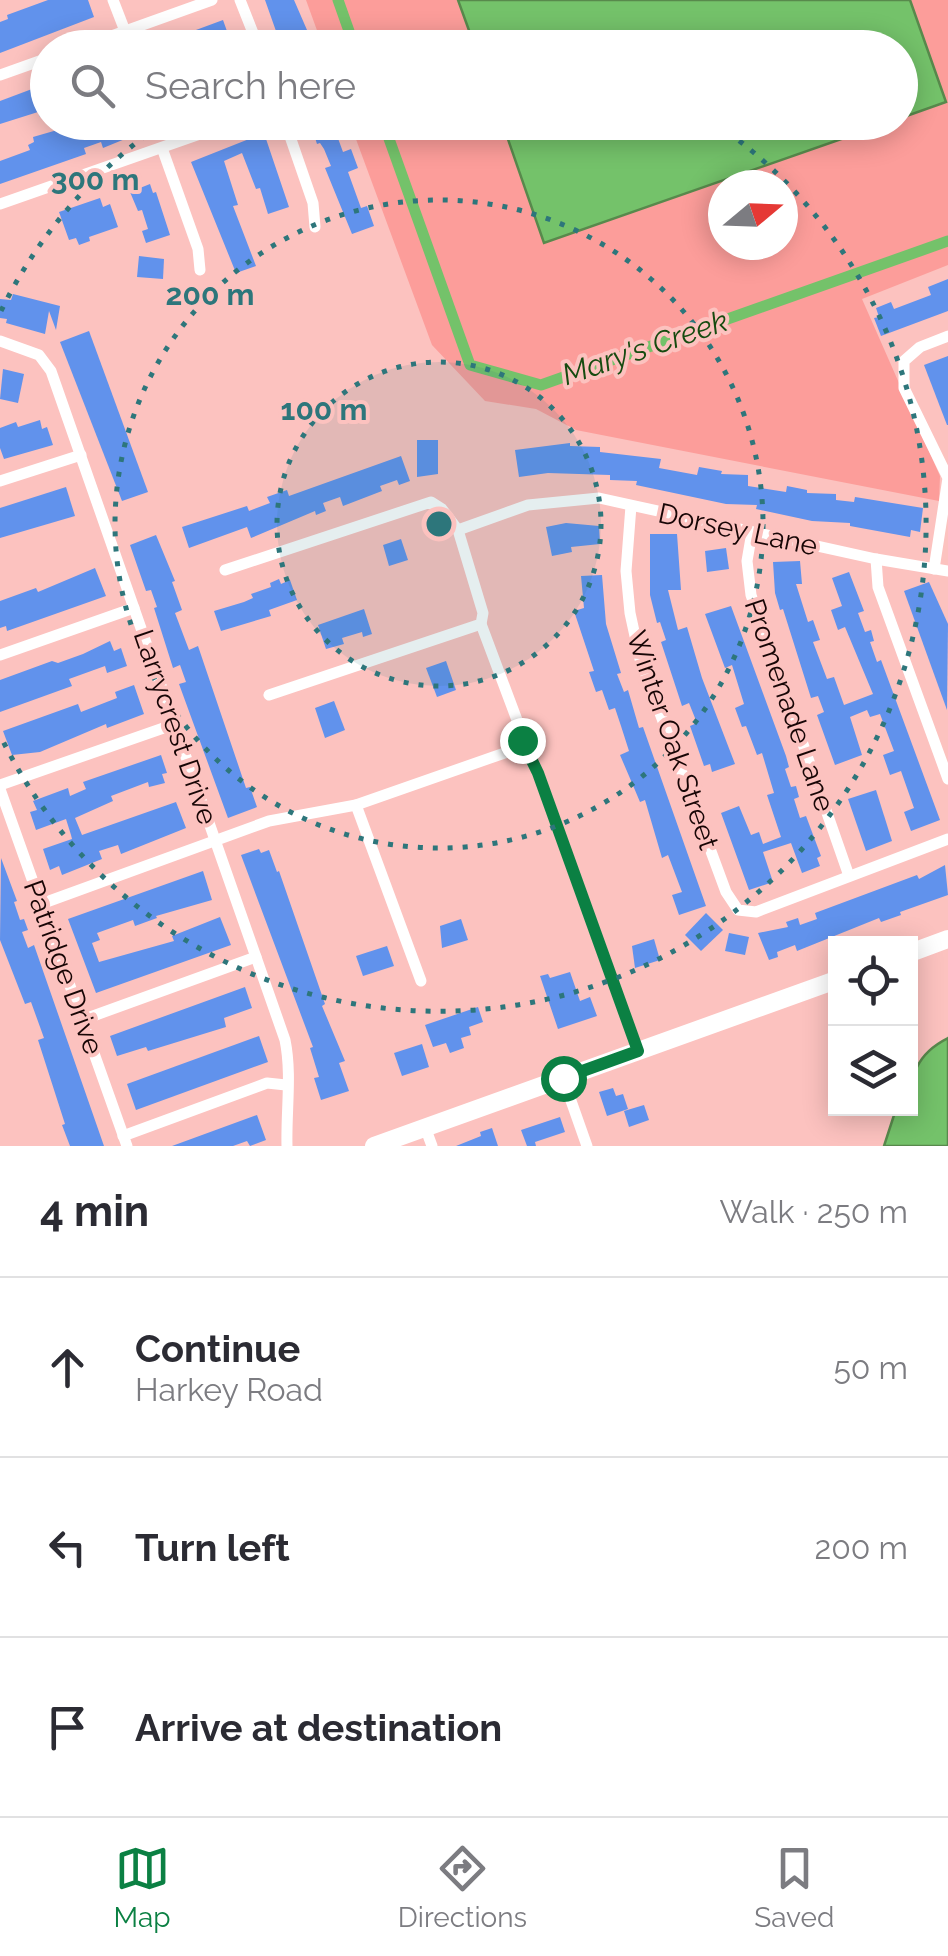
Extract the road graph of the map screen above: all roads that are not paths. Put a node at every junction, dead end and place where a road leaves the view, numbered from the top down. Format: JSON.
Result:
{"nodes":[{"id":1,"x":114,"y":0,"type":"edge"},
{"id":2,"x":212,"y":0,"type":"edge"},
{"id":3,"x":240,"y":0,"type":"edge"},
{"id":4,"x":125,"y":30,"type":"edge"},
{"id":5,"x":128,"y":30,"type":"edge"},
{"id":6,"x":251,"y":30,"type":"edge"},
{"id":7,"x":30,"y":64,"type":"edge"},
{"id":8,"x":0,"y":75,"type":"edge"},
{"id":9,"x":184,"y":140,"type":"edge"},
{"id":10,"x":291,"y":140,"type":"edge"},
{"id":11,"x":162,"y":148,"type":"junction"},
{"id":12,"x":0,"y":204,"type":"edge"},
{"id":13,"x":314,"y":227,"type":"dead end"},
{"id":14,"x":200,"y":270,"type":"dead end"},
{"id":15,"x":948,"y":336,"type":"edge"},
{"id":16,"x":0,"y":342,"type":"edge"},
{"id":17,"x":81,"y":455,"type":"junction"},
{"id":18,"x":0,"y":481,"type":"edge"},
{"id":19,"x":631,"y":506,"type":"junction"},
{"id":20,"x":458,"y":530,"type":"junction"},
{"id":21,"x":752,"y":532,"type":"junction"},
{"id":22,"x":876,"y":559,"type":"junction"},
{"id":23,"x":934,"y":569,"type":"junction"},
{"id":24,"x":224,"y":570,"type":"dead end"},
{"id":25,"x":948,"y":571,"type":"edge"},
{"id":26,"x":134,"y":608,"type":"junction"},
{"id":27,"x":482,"y":624,"type":"junction"},
{"id":28,"x":0,"y":655,"type":"edge"},
{"id":29,"x":269,"y":695,"type":"dead end"},
{"id":30,"x":175,"y":724,"type":"junction"},
{"id":31,"x":522,"y":740,"type":"junction"},
{"id":32,"x":948,"y":779,"type":"edge"},
{"id":33,"x":0,"y":787,"type":"edge"},
{"id":34,"x":356,"y":805,"type":"junction"},
{"id":35,"x":948,"y":840,"type":"edge"},
{"id":36,"x":216,"y":841,"type":"junction"},
{"id":37,"x":849,"y":876,"type":"junction"},
{"id":38,"x":41,"y":904,"type":"junction"},
{"id":39,"x":948,"y":939,"type":"edge"},
{"id":40,"x":918,"y":949,"type":"edge"},
{"id":41,"x":256,"y":957,"type":"junction"},
{"id":42,"x":421,"y":981,"type":"dead end"},
{"id":43,"x":828,"y":983,"type":"edge"},
{"id":44,"x":82,"y":1020,"type":"junction"},
{"id":45,"x":638,"y":1051,"type":"junction"},
{"id":46,"x":563,"y":1078,"type":"junction"},
{"id":47,"x":286,"y":1085,"type":"junction"},
{"id":48,"x":425,"y":1127,"type":"junction"},
{"id":49,"x":125,"y":1141,"type":"edge"},
{"id":50,"x":286,"y":1146,"type":"edge"},
{"id":51,"x":374,"y":1146,"type":"edge"},
{"id":52,"x":432,"y":1146,"type":"edge"},
{"id":53,"x":587,"y":1146,"type":"edge"}],
"edges":[{"from":1,"to":4,"type":"street"},
{"from":2,"to":5,"type":"street"},
{"from":3,"to":6,"type":"street"},
{"from":7,"to":8,"type":"street"},
{"from":9,"to":11,"type":"street"},
{"from":10,"to":13,"type":"street"},
{"from":11,"to":12,"type":"street"},
{"from":11,"to":14,"type":"street"},
{"from":15,"to":23,"type":"street"},
{"from":16,"to":17,"type":"street","name":"Larrycrest Drive"},
{"from":17,"to":18,"type":"street"},
{"from":17,"to":26,"type":"street","name":"Larrycrest Drive"},
{"from":19,"to":20,"type":"street","name":"Dorsey Lane"},
{"from":19,"to":21,"type":"street","name":"Dorsey Lane"},
{"from":19,"to":37,"type":"street","name":"Winter Oak Street"},
{"from":20,"to":24,"type":"street"},
{"from":20,"to":27,"type":"street"},
{"from":21,"to":22,"type":"street","name":"Dorsey Lane"},
{"from":21,"to":37,"type":"street","name":"Promenade Lane"},
{"from":22,"to":23,"type":"street","name":"Dorsey Lane"},
{"from":22,"to":32,"type":"street"},
{"from":23,"to":25,"type":"street","name":"Dorsey Lane"},
{"from":26,"to":28,"type":"street"},
{"from":26,"to":30,"type":"street","name":"Larrycrest Drive"},
{"from":27,"to":29,"type":"street"},
{"from":27,"to":31,"type":"street"},
{"from":30,"to":33,"type":"street"},
{"from":30,"to":36,"type":"street","name":"Larrycrest Drive"},
{"from":31,"to":34,"type":"street"},
{"from":31,"to":45,"type":"street"},
{"from":33,"to":38,"type":"street","name":"Patridge Drive"},
{"from":34,"to":36,"type":"street"},
{"from":34,"to":42,"type":"street"},
{"from":35,"to":37,"type":"street"},
{"from":36,"to":38,"type":"street"},
{"from":36,"to":41,"type":"street","name":"Larrycrest Drive"},
{"from":38,"to":44,"type":"street","name":"Patridge Drive"},
{"from":39,"to":40,"type":"street"},
{"from":41,"to":44,"type":"street"},
{"from":41,"to":47,"type":"street","name":"Larrycrest Drive"},
{"from":43,"to":45,"type":"street"},
{"from":44,"to":49,"type":"street","name":"Patridge Drive"},
{"from":45,"to":46,"type":"street"},
{"from":46,"to":48,"type":"street"},
{"from":46,"to":53,"type":"street"},
{"from":47,"to":49,"type":"street"},
{"from":47,"to":50,"type":"street","name":"Larrycrest Drive"},
{"from":48,"to":51,"type":"street"},
{"from":48,"to":52,"type":"street"}]}
